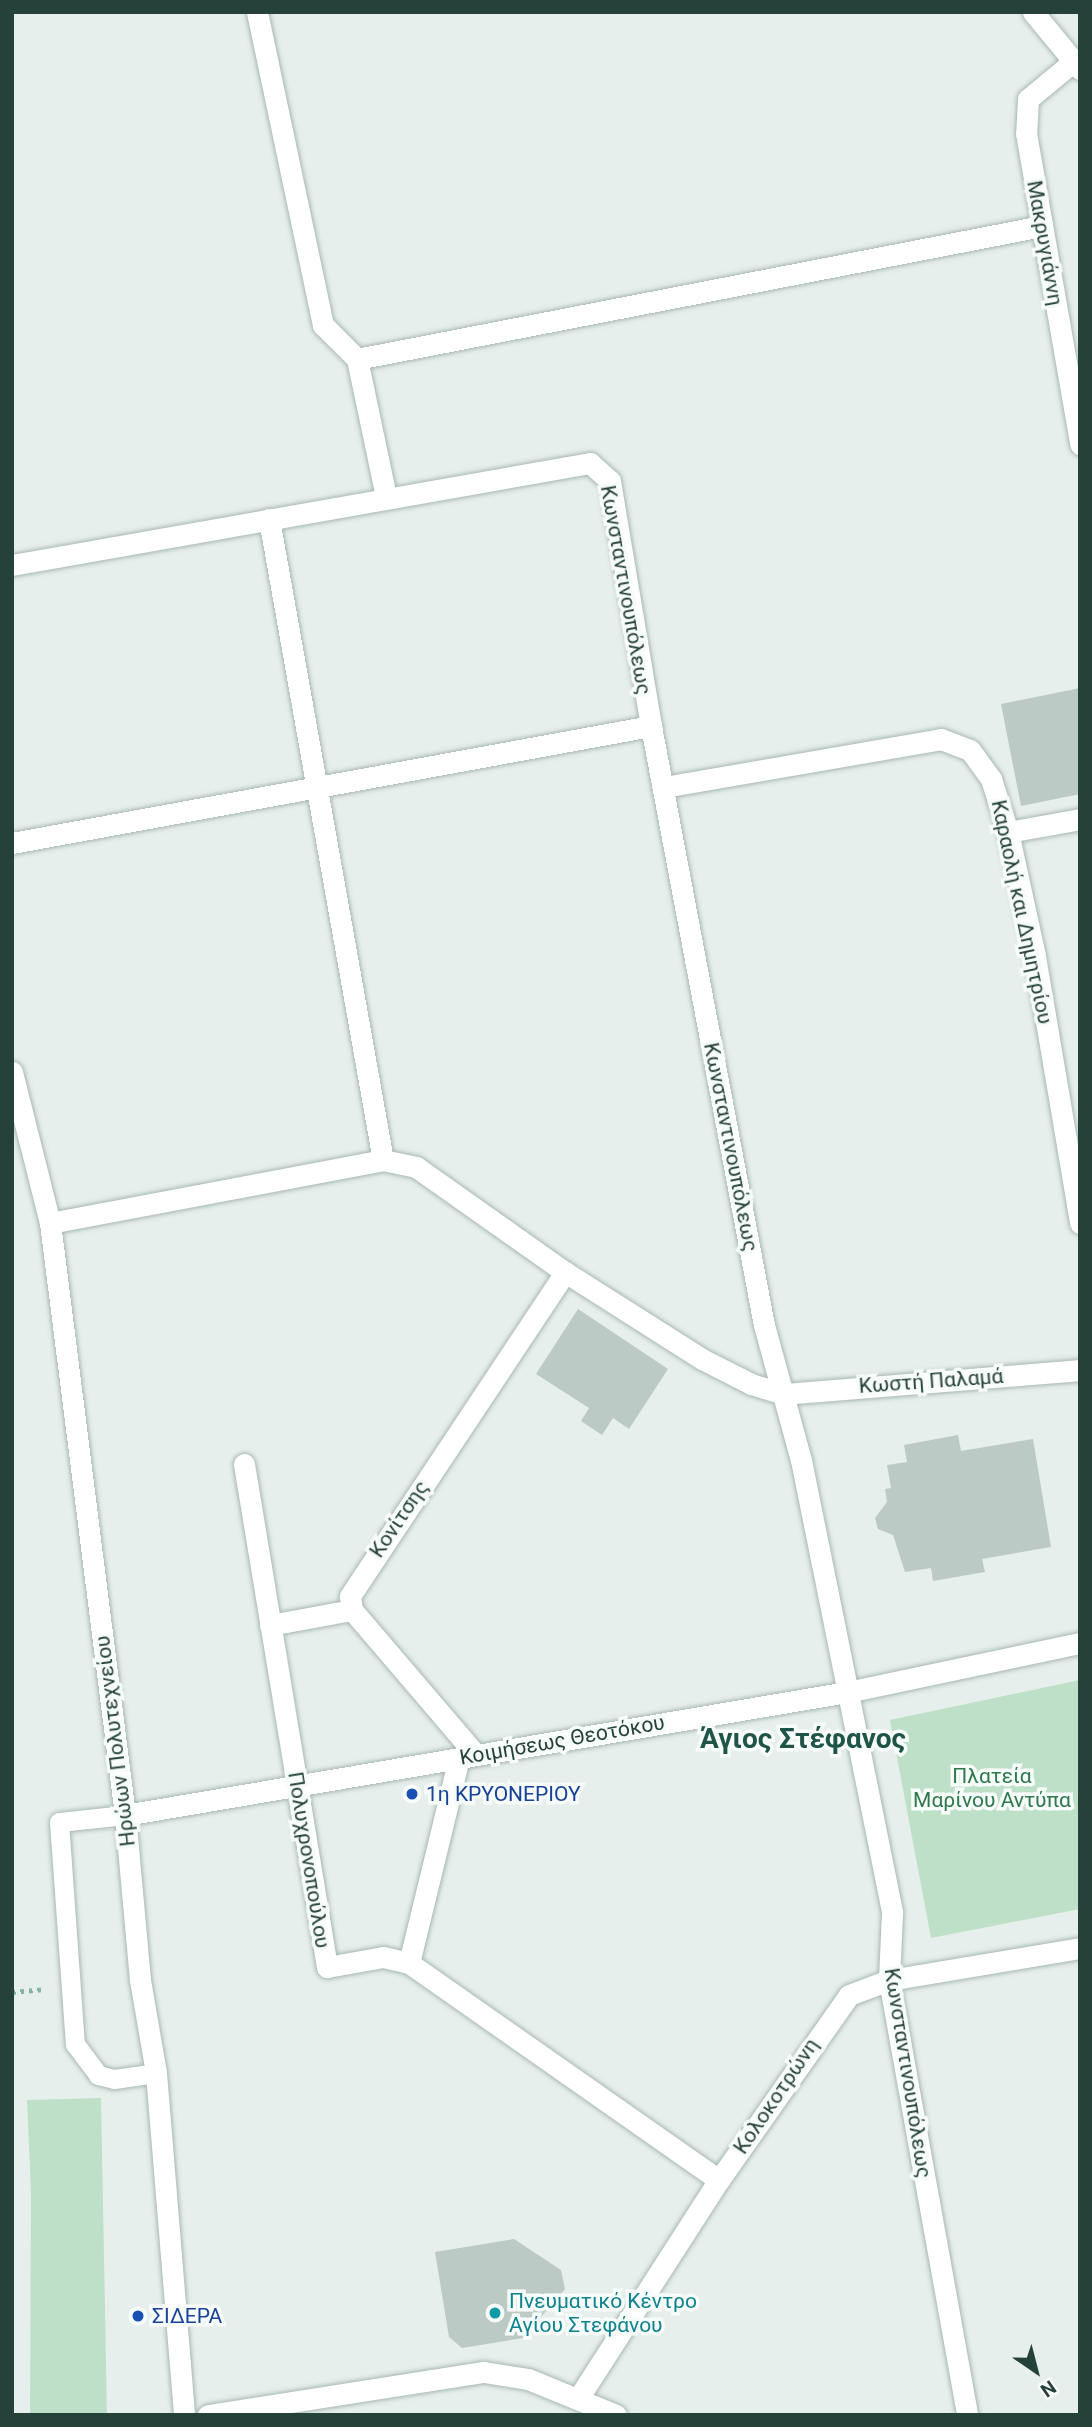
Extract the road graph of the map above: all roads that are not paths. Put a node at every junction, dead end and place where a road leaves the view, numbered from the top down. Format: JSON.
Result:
{"nodes":[{"id":1,"x":257,"y":12,"type":"edge"},
{"id":2,"x":1034,"y":12,"type":"edge"},
{"id":3,"x":1077,"y":65,"type":"edge"},
{"id":4,"x":1042,"y":226,"type":"junction"},
{"id":5,"x":356,"y":359,"type":"junction"},
{"id":6,"x":1080,"y":444,"type":"edge"},
{"id":7,"x":386,"y":496,"type":"junction"},
{"id":8,"x":269,"y":519,"type":"junction"},
{"id":9,"x":12,"y":565,"type":"edge"},
{"id":10,"x":650,"y":726,"type":"junction"},
{"id":11,"x":317,"y":787,"type":"junction"},
{"id":12,"x":664,"y":787,"type":"junction"},
{"id":13,"x":1080,"y":819,"type":"edge"},
{"id":14,"x":1008,"y":832,"type":"junction"},
{"id":15,"x":12,"y":843,"type":"edge"},
{"id":16,"x":12,"y":1072,"type":"edge"},
{"id":17,"x":383,"y":1160,"type":"junction"},
{"id":18,"x":50,"y":1223,"type":"junction"},
{"id":19,"x":1080,"y":1223,"type":"edge"},
{"id":20,"x":565,"y":1272,"type":"junction"},
{"id":21,"x":1080,"y":1370,"type":"edge"},
{"id":22,"x":783,"y":1394,"type":"junction"},
{"id":23,"x":244,"y":1464,"type":"dead end"},
{"id":24,"x":352,"y":1610,"type":"junction"},
{"id":25,"x":270,"y":1625,"type":"junction"},
{"id":26,"x":1080,"y":1643,"type":"edge"},
{"id":27,"x":847,"y":1692,"type":"junction"},
{"id":28,"x":468,"y":1756,"type":"junction"},
{"id":29,"x":297,"y":1786,"type":"junction"},
{"id":30,"x":125,"y":1815,"type":"junction"},
{"id":31,"x":1080,"y":1948,"type":"edge"},
{"id":32,"x":409,"y":1963,"type":"junction"},
{"id":33,"x":889,"y":1980,"type":"junction"},
{"id":34,"x":156,"y":2073,"type":"junction"},
{"id":35,"x":719,"y":2180,"type":"junction"},
{"id":36,"x":579,"y":2398,"type":"junction"},
{"id":37,"x":184,"y":2415,"type":"edge"},
{"id":38,"x":208,"y":2415,"type":"edge"},
{"id":39,"x":617,"y":2415,"type":"edge"},
{"id":40,"x":967,"y":2415,"type":"edge"}],
"edges":[{"from":1,"to":5,"type":"street"},
{"from":2,"to":3,"type":"street"},
{"from":3,"to":4,"type":"street","name":"Μακρυγιάννη"},
{"from":4,"to":5,"type":"street"},
{"from":4,"to":6,"type":"street","name":"Μακρυγιάννη"},
{"from":5,"to":7,"type":"street"},
{"from":7,"to":8,"type":"street","name":"Κωνσταντινουπόλεως"},
{"from":7,"to":10,"type":"street","name":"Κωνσταντινουπόλεως"},
{"from":8,"to":9,"type":"street","name":"Κωνσταντινουπόλεως"},
{"from":8,"to":11,"type":"street"},
{"from":10,"to":11,"type":"street"},
{"from":10,"to":12,"type":"street","name":"Κωνσταντινουπόλεως"},
{"from":11,"to":15,"type":"street"},
{"from":11,"to":17,"type":"street"},
{"from":12,"to":14,"type":"street","name":"Καραολή και Δημητρίου"},
{"from":12,"to":22,"type":"street","name":"Κωνσταντινουπόλεως"},
{"from":13,"to":14,"type":"street"},
{"from":14,"to":19,"type":"street","name":"Καραολή και Δημητρίου"},
{"from":16,"to":18,"type":"street","name":"Ηρώων Πολυτεχνείου"},
{"from":17,"to":18,"type":"street"},
{"from":17,"to":20,"type":"street"},
{"from":18,"to":30,"type":"street","name":"Ηρώων Πολυτεχνείου"},
{"from":20,"to":22,"type":"street"},
{"from":20,"to":24,"type":"street","name":"Κονίτσης"},
{"from":21,"to":22,"type":"street","name":"Κωστή Παλαμά"},
{"from":22,"to":27,"type":"street","name":"Κωνσταντινουπόλεως"},
{"from":23,"to":25,"type":"street","name":"Πολυχρονοπούλου"},
{"from":24,"to":25,"type":"street"},
{"from":24,"to":28,"type":"street"},
{"from":25,"to":29,"type":"street","name":"Πολυχρονοπούλου"},
{"from":26,"to":27,"type":"street","name":"Κοιμήσεως Θεοτόκου"},
{"from":27,"to":28,"type":"street","name":"Κοιμήσεως Θεοτόκου"},
{"from":27,"to":33,"type":"street","name":"Κωνσταντινουπόλεως"},
{"from":28,"to":29,"type":"street","name":"Κοιμήσεως Θεοτόκου"},
{"from":28,"to":32,"type":"street"},
{"from":29,"to":30,"type":"street","name":"Κοιμήσεως Θεοτόκου"},
{"from":29,"to":32,"type":"street","name":"Πολυχρονοπούλου"},
{"from":30,"to":34,"type":"street","name":"Ηρώων Πολυτεχνείου"},
{"from":30,"to":34,"type":"lane"},
{"from":31,"to":33,"type":"street","name":"Κολοκοτρώνη"},
{"from":32,"to":35,"type":"street","name":"Πολυχρονοπούλου"},
{"from":33,"to":35,"type":"street","name":"Κολοκοτρώνη"},
{"from":33,"to":40,"type":"street","name":"Κωνσταντινουπόλεως"},
{"from":34,"to":37,"type":"street","name":"Ηρώων Πολυτεχνείου"},
{"from":35,"to":36,"type":"street","name":"Κολοκοτρώνη"},
{"from":36,"to":38,"type":"street"},
{"from":36,"to":39,"type":"street"}]}
